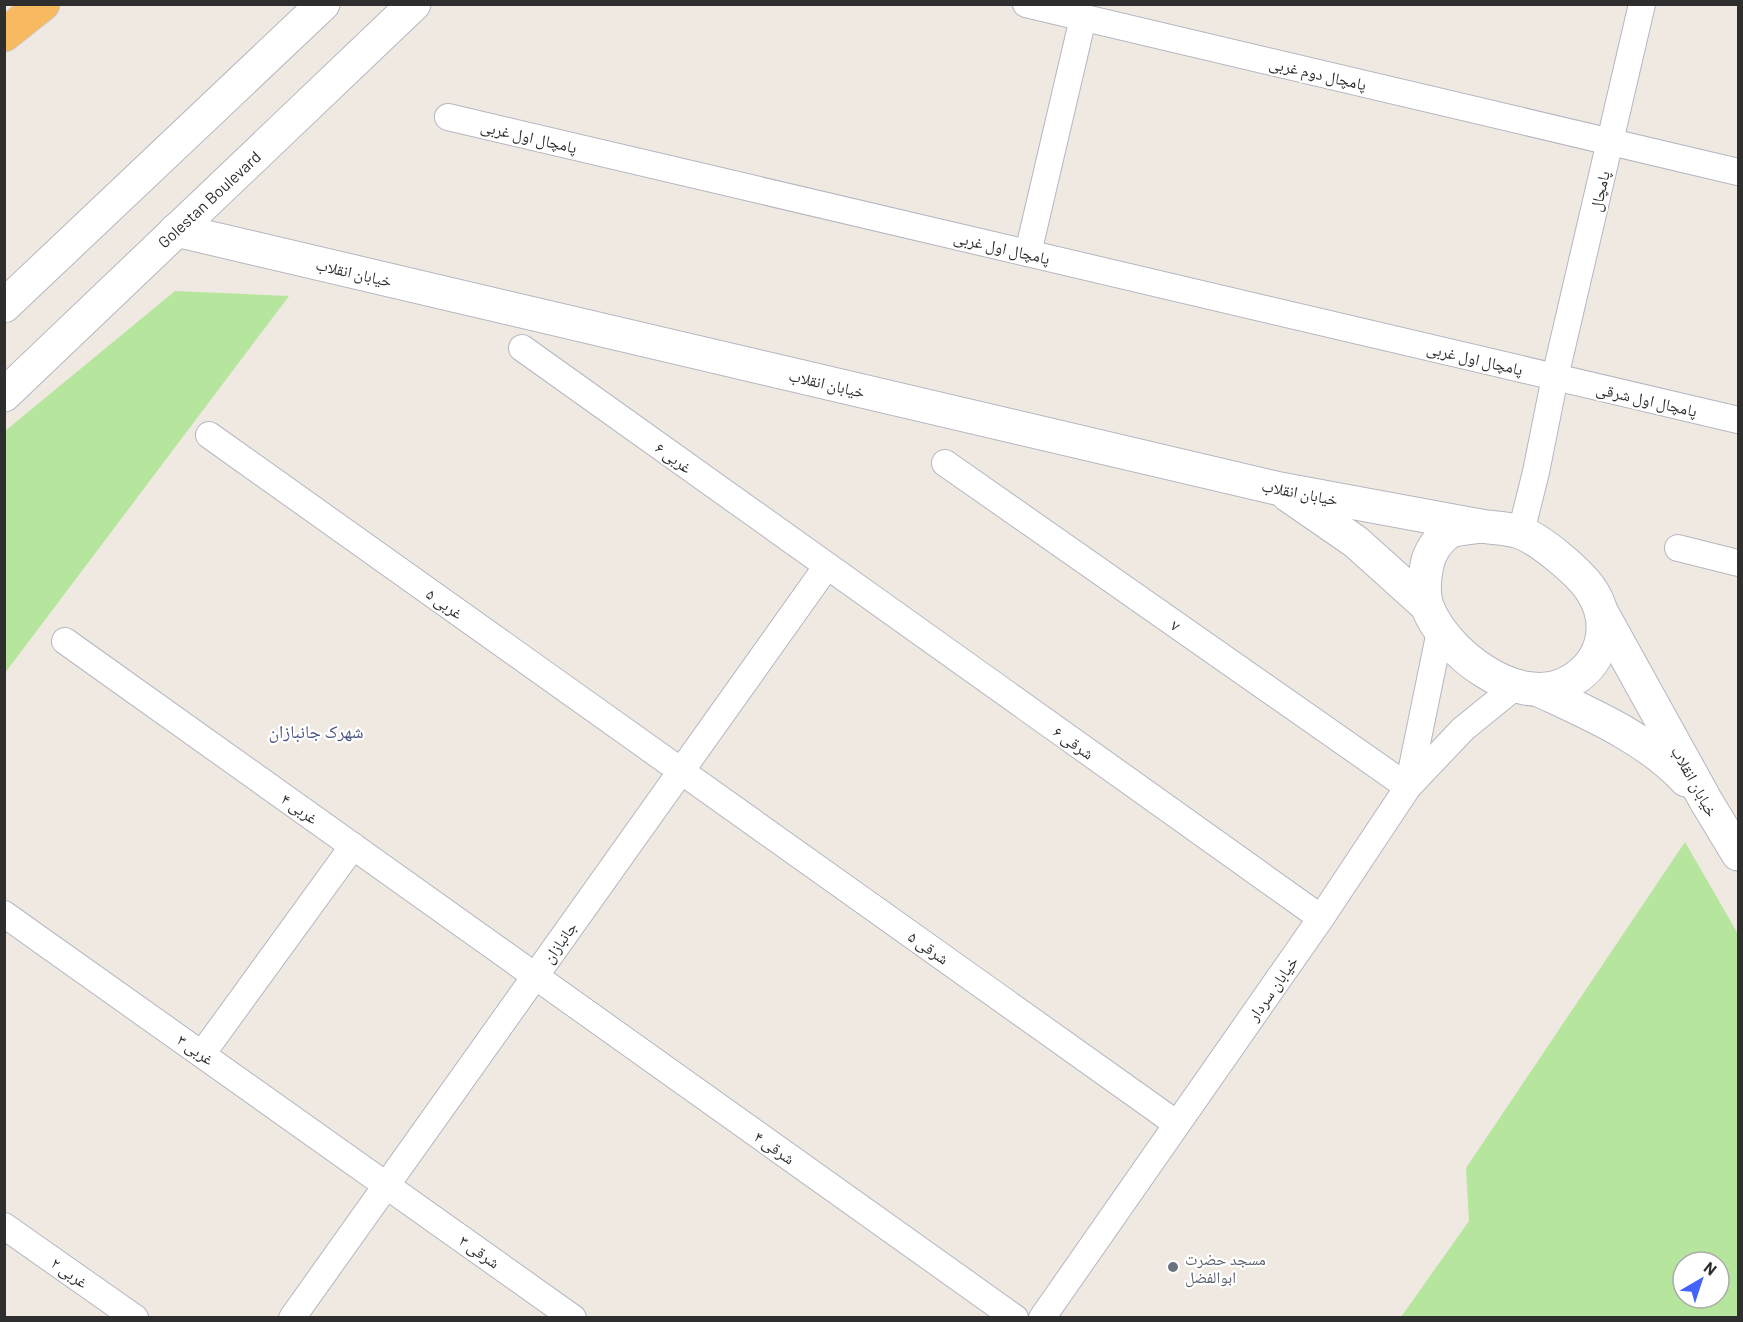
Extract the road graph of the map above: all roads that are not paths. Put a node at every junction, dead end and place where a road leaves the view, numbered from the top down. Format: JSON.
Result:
{"nodes":[{"id":1,"x":43,"y":4,"type":"edge"},
{"id":2,"x":323,"y":4,"type":"edge"},
{"id":3,"x":414,"y":4,"type":"edge"},
{"id":4,"x":1026,"y":4,"type":"edge"},
{"id":5,"x":1642,"y":4,"type":"edge"},
{"id":6,"x":1083,"y":18,"type":"junction"},
{"id":7,"x":4,"y":35,"type":"edge"},
{"id":8,"x":448,"y":117,"type":"dead end"},
{"id":9,"x":1610,"y":142,"type":"junction"},
{"id":10,"x":1738,"y":172,"type":"edge"},
{"id":11,"x":176,"y":230,"type":"junction"},
{"id":12,"x":1028,"y":253,"type":"junction"},
{"id":13,"x":4,"y":306,"type":"edge"},
{"id":14,"x":522,"y":348,"type":"dead end"},
{"id":15,"x":1556,"y":377,"type":"junction"},
{"id":16,"x":4,"y":394,"type":"edge"},
{"id":17,"x":1738,"y":420,"type":"edge"},
{"id":18,"x":209,"y":435,"type":"dead end"},
{"id":19,"x":945,"y":463,"type":"dead end"},
{"id":20,"x":1280,"y":489,"type":"junction"},
{"id":21,"x":1480,"y":526,"type":"junction"},
{"id":22,"x":1521,"y":532,"type":"junction"},
{"id":23,"x":1678,"y":548,"type":"dead end"},
{"id":24,"x":1738,"y":563,"type":"edge"},
{"id":25,"x":826,"y":566,"type":"junction"},
{"id":26,"x":1602,"y":612,"type":"junction"},
{"id":27,"x":1433,"y":618,"type":"junction"},
{"id":28,"x":65,"y":641,"type":"dead end"},
{"id":29,"x":1528,"y":688,"type":"junction"},
{"id":30,"x":681,"y":771,"type":"junction"},
{"id":31,"x":1408,"y":787,"type":"junction"},
{"id":32,"x":1706,"y":801,"type":"junction"},
{"id":33,"x":353,"y":846,"type":"junction"},
{"id":34,"x":1738,"y":854,"type":"edge"},
{"id":35,"x":4,"y":914,"type":"edge"},
{"id":36,"x":1321,"y":918,"type":"junction"},
{"id":37,"x":535,"y":976,"type":"junction"},
{"id":38,"x":202,"y":1054,"type":"junction"},
{"id":39,"x":1177,"y":1124,"type":"junction"},
{"id":40,"x":386,"y":1184,"type":"junction"},
{"id":41,"x":4,"y":1226,"type":"edge"},
{"id":42,"x":135,"y":1317,"type":"edge"},
{"id":43,"x":291,"y":1317,"type":"edge"},
{"id":44,"x":573,"y":1317,"type":"edge"},
{"id":45,"x":1014,"y":1317,"type":"edge"},
{"id":46,"x":1042,"y":1317,"type":"edge"}],
"edges":[{"from":1,"to":7,"type":"highway"},
{"from":2,"to":13,"type":"street"},
{"from":3,"to":11,"type":"street","name":"Golestan Boulevard"},
{"from":4,"to":6,"type":"street","name":"پامچال دوم غربی"},
{"from":5,"to":9,"type":"street","name":"پامچال"},
{"from":6,"to":9,"type":"street","name":"پامچال دوم غربی"},
{"from":6,"to":12,"type":"street"},
{"from":8,"to":12,"type":"street","name":"پامچال اول غربی"},
{"from":9,"to":10,"type":"street","name":"پامچال دوم غربی"},
{"from":9,"to":15,"type":"street","name":"پامچال"},
{"from":11,"to":16,"type":"street","name":"Golestan Boulevard"},
{"from":11,"to":20,"type":"street","name":"خیابان انقلاب"},
{"from":12,"to":15,"type":"street","name":"پامچال اول غربی"},
{"from":14,"to":25,"type":"street","name":"۶ غربی"},
{"from":15,"to":17,"type":"street","name":"پامچال اول شرقی"},
{"from":15,"to":22,"type":"street","name":"پامچال"},
{"from":18,"to":30,"type":"street","name":"۵ غربی"},
{"from":19,"to":31,"type":"street","name":"۷"},
{"from":20,"to":21,"type":"street","name":"خیابان انقلاب"},
{"from":20,"to":27,"type":"street"},
{"from":21,"to":22,"type":"street"},
{"from":21,"to":27,"type":"street"},
{"from":22,"to":26,"type":"street"},
{"from":23,"to":24,"type":"street"},
{"from":25,"to":30,"type":"street","name":"جانبازان"},
{"from":25,"to":36,"type":"street","name":"۶ شرقی"},
{"from":26,"to":29,"type":"street"},
{"from":26,"to":32,"type":"street","name":"خیابان انقلاب"},
{"from":27,"to":29,"type":"street"},
{"from":27,"to":31,"type":"street","name":"خیابان سردار"},
{"from":28,"to":33,"type":"street","name":"۴ غربی"},
{"from":29,"to":31,"type":"street"},
{"from":29,"to":32,"type":"street"},
{"from":30,"to":37,"type":"street","name":"جانبازان"},
{"from":30,"to":39,"type":"street","name":"۵ شرقی"},
{"from":31,"to":36,"type":"street","name":"خیابان سردار"},
{"from":32,"to":34,"type":"street","name":"خیابان انقلاب"},
{"from":33,"to":37,"type":"street","name":"۴ غربی"},
{"from":33,"to":38,"type":"street"},
{"from":35,"to":38,"type":"street","name":"۳ غربی"},
{"from":36,"to":39,"type":"street","name":"خیابان سردار"},
{"from":37,"to":40,"type":"street","name":"جانبازان"},
{"from":37,"to":45,"type":"street","name":"۴ شرقی"},
{"from":38,"to":40,"type":"street","name":"۳ غربی"},
{"from":39,"to":46,"type":"street","name":"خیابان سردار"},
{"from":40,"to":43,"type":"street","name":"جانبازان"},
{"from":40,"to":44,"type":"street","name":"۳ شرقی"},
{"from":41,"to":42,"type":"street","name":"۲ غربی"}]}
